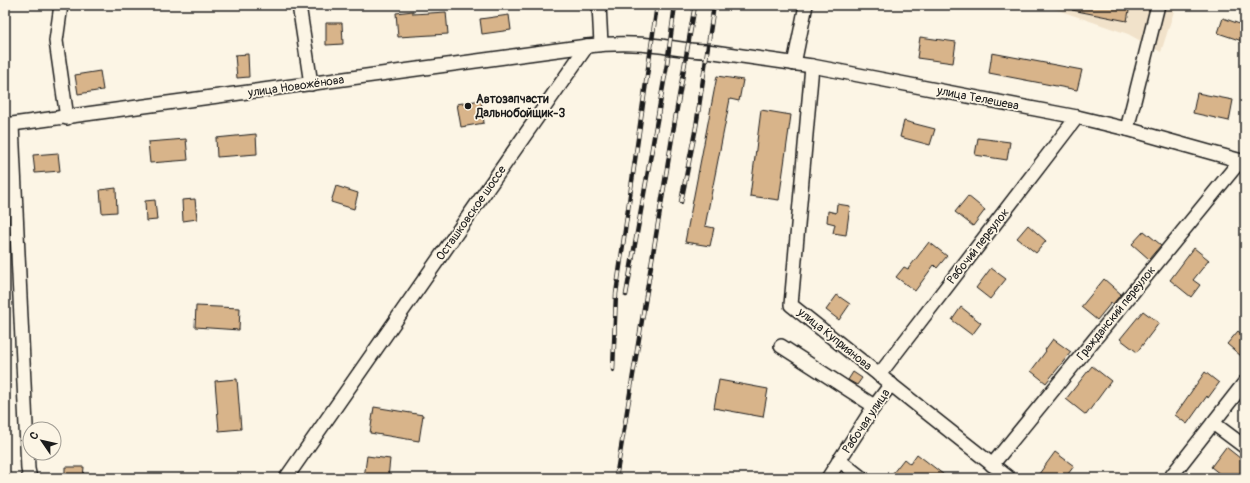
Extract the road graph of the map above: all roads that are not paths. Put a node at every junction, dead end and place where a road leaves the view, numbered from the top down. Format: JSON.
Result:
{"nodes":[{"id":1,"x":61,"y":5,"type":"edge"},
{"id":2,"x":299,"y":5,"type":"edge"},
{"id":3,"x":599,"y":5,"type":"edge"},
{"id":4,"x":806,"y":5,"type":"edge"},
{"id":5,"x":1158,"y":5,"type":"edge"},
{"id":6,"x":602,"y":44,"type":"junction"},
{"id":7,"x":587,"y":46,"type":"junction"},
{"id":8,"x":794,"y":64,"type":"junction"},
{"id":9,"x":812,"y":66,"type":"junction"},
{"id":10,"x":311,"y":84,"type":"junction"},
{"id":11,"x":1077,"y":117,"type":"junction"},
{"id":12,"x":67,"y":118,"type":"junction"},
{"id":13,"x":9,"y":125,"type":"edge"},
{"id":14,"x":1127,"y":129,"type":"junction"},
{"id":15,"x":1242,"y":162,"type":"edge"},
{"id":16,"x":781,"y":346,"type":"dead end"},
{"id":17,"x":879,"y":375,"type":"junction"},
{"id":18,"x":1245,"y":382,"type":"edge"},
{"id":19,"x":891,"y":384,"type":"junction"},
{"id":20,"x":874,"y":406,"type":"junction"},
{"id":21,"x":1213,"y":422,"type":"junction"},
{"id":22,"x":1245,"y":447,"type":"edge"},
{"id":23,"x":839,"y":460,"type":"junction"},
{"id":24,"x":992,"y":465,"type":"junction"},
{"id":25,"x":30,"y":478,"type":"edge"},
{"id":26,"x":286,"y":478,"type":"edge"},
{"id":27,"x":828,"y":478,"type":"edge"},
{"id":28,"x":862,"y":478,"type":"edge"},
{"id":29,"x":1009,"y":478,"type":"edge"},
{"id":30,"x":1170,"y":478,"type":"edge"}],
"edges":[{"from":1,"to":12,"type":"street"},
{"from":2,"to":10,"type":"street"},
{"from":3,"to":6,"type":"street"},
{"from":4,"to":8,"type":"street"},
{"from":5,"to":14,"type":"street"},
{"from":6,"to":7,"type":"street"},
{"from":6,"to":8,"type":"street","name":"улица Телешева"},
{"from":7,"to":10,"type":"street","name":"улица Новожёнова"},
{"from":7,"to":26,"type":"street","name":"Осташковское шоссе"},
{"from":8,"to":9,"type":"street","name":"улица Телешева"},
{"from":9,"to":11,"type":"street","name":"улица Телешева"},
{"from":9,"to":17,"type":"street","name":"улица Куприянова"},
{"from":10,"to":12,"type":"street","name":"улица Новожёнова"},
{"from":11,"to":14,"type":"street","name":"улица Телешева"},
{"from":11,"to":17,"type":"street","name":"Рабочий переулок"},
{"from":12,"to":13,"type":"street","name":"улица Новожёнова"},
{"from":13,"to":25,"type":"street"},
{"from":14,"to":15,"type":"street","name":"улица Телешева"},
{"from":15,"to":24,"type":"street","name":"Гражданский переулок"},
{"from":16,"to":20,"type":"street"},
{"from":17,"to":19,"type":"street","name":"улица Куприянова"},
{"from":18,"to":21,"type":"street"},
{"from":19,"to":20,"type":"street","name":"Рабочая улица"},
{"from":19,"to":24,"type":"street","name":"улица Куприянова"},
{"from":20,"to":23,"type":"street","name":"Рабочая улица"},
{"from":21,"to":22,"type":"street"},
{"from":21,"to":30,"type":"street"},
{"from":23,"to":27,"type":"street","name":"Рабочая улица"},
{"from":23,"to":28,"type":"street"},
{"from":24,"to":29,"type":"street","name":"улица Куприянова"}]}
